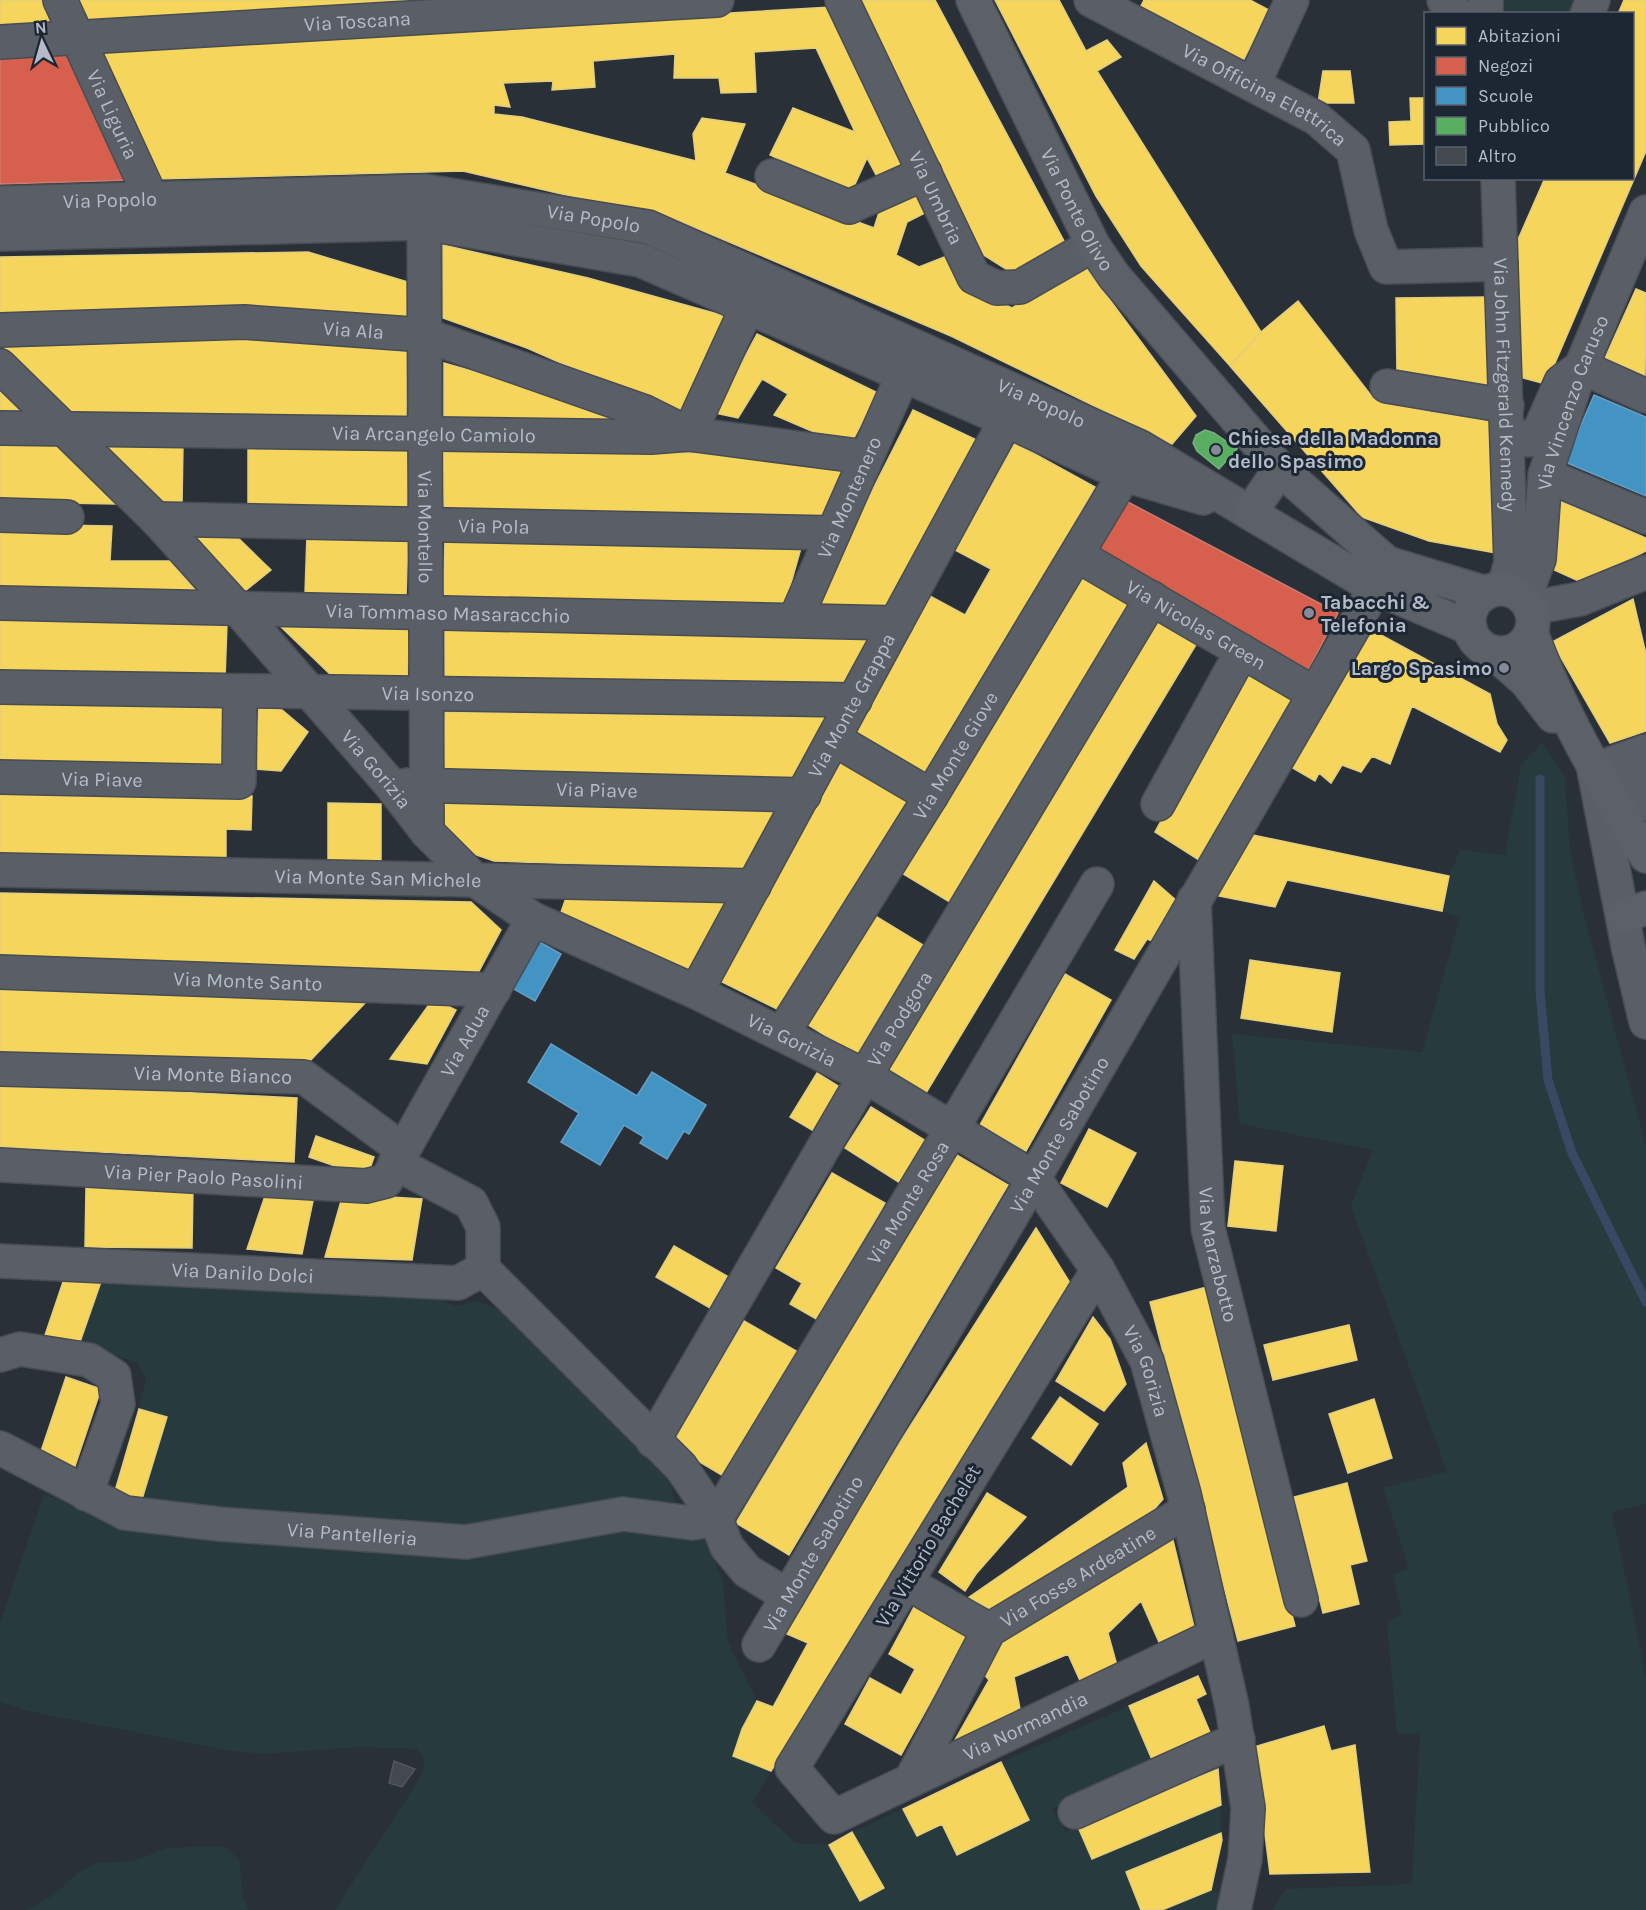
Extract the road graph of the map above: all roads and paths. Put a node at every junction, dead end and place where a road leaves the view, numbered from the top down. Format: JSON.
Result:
{"nodes":[{"id":1,"x":60,"y":0,"type":"edge"},
{"id":2,"x":717,"y":0,"type":"edge"},
{"id":3,"x":842,"y":0,"type":"edge"},
{"id":4,"x":972,"y":0,"type":"edge"},
{"id":5,"x":1091,"y":0,"type":"edge"},
{"id":6,"x":1292,"y":0,"type":"edge"},
{"id":7,"x":1444,"y":0,"type":"edge"},
{"id":8,"x":558,"y":6,"type":"edge"},
{"id":9,"x":1456,"y":12,"type":"edge"},
{"id":10,"x":76,"y":38,"type":"junction"},
{"id":11,"x":0,"y":42,"type":"edge"},
{"id":12,"x":1252,"y":85,"type":"junction"},
{"id":13,"x":926,"y":172,"type":"junction"},
{"id":14,"x":772,"y":176,"type":"dead end"},
{"id":15,"x":1498,"y":180,"type":"edge"},
{"id":16,"x":151,"y":198,"type":"junction"},
{"id":17,"x":0,"y":202,"type":"edge"},
{"id":18,"x":1646,"y":212,"type":"edge"},
{"id":19,"x":424,"y":224,"type":"junction"},
{"id":20,"x":0,"y":234,"type":"edge"},
{"id":21,"x":1093,"y":245,"type":"junction"},
{"id":22,"x":1501,"y":264,"type":"junction"},
{"id":23,"x":1634,"y":274,"type":"edge"},
{"id":24,"x":762,"y":278,"type":"junction"},
{"id":25,"x":748,"y":307,"type":"junction"},
{"id":26,"x":0,"y":330,"type":"edge"},
{"id":27,"x":425,"y":335,"type":"junction"},
{"id":28,"x":0,"y":366,"type":"edge"},
{"id":29,"x":1581,"y":367,"type":"junction"},
{"id":30,"x":903,"y":375,"type":"junction"},
{"id":31,"x":1387,"y":386,"type":"dead end"},
{"id":32,"x":1646,"y":396,"type":"edge"},
{"id":33,"x":1507,"y":417,"type":"junction"},
{"id":34,"x":1006,"y":420,"type":"junction"},
{"id":35,"x":0,"y":428,"type":"edge"},
{"id":36,"x":65,"y":428,"type":"junction"},
{"id":37,"x":426,"y":433,"type":"junction"},
{"id":38,"x":689,"y":434,"type":"junction"},
{"id":39,"x":867,"y":457,"type":"junction"},
{"id":40,"x":1133,"y":461,"type":"junction"},
{"id":41,"x":1280,"y":469,"type":"junction"},
{"id":42,"x":1545,"y":475,"type":"junction"},
{"id":43,"x":1250,"y":513,"type":"junction"},
{"id":44,"x":0,"y":515,"type":"edge"},
{"id":45,"x":67,"y":517,"type":"dead end"},
{"id":46,"x":1646,"y":517,"type":"edge"},
{"id":47,"x":156,"y":519,"type":"junction"},
{"id":48,"x":426,"y":524,"type":"junction"},
{"id":49,"x":833,"y":533,"type":"junction"},
{"id":50,"x":1077,"y":555,"type":"junction"},
{"id":51,"x":1380,"y":575,"type":"junction"},
{"id":52,"x":1645,"y":577,"type":"edge"},
{"id":53,"x":1152,"y":598,"type":"junction"},
{"id":54,"x":0,"y":603,"type":"edge"},
{"id":55,"x":1522,"y":604,"type":"junction"},
{"id":56,"x":237,"y":608,"type":"junction"},
{"id":57,"x":426,"y":612,"type":"junction"},
{"id":58,"x":795,"y":620,"type":"junction"},
{"id":59,"x":896,"y":622,"type":"junction"},
{"id":60,"x":1470,"y":628,"type":"junction"},
{"id":61,"x":1242,"y":651,"type":"junction"},
{"id":62,"x":1493,"y":652,"type":"junction"},
{"id":63,"x":0,"y":687,"type":"edge"},
{"id":64,"x":240,"y":692,"type":"junction"},
{"id":65,"x":310,"y":693,"type":"junction"},
{"id":66,"x":1315,"y":694,"type":"junction"},
{"id":67,"x":427,"y":695,"type":"junction"},
{"id":68,"x":855,"y":700,"type":"junction"},
{"id":69,"x":834,"y":739,"type":"junction"},
{"id":70,"x":1639,"y":754,"type":"edge"},
{"id":71,"x":1594,"y":770,"type":"junction"},
{"id":72,"x":0,"y":777,"type":"edge"},
{"id":73,"x":390,"y":784,"type":"junction"},
{"id":74,"x":427,"y":785,"type":"junction"},
{"id":75,"x":804,"y":795,"type":"junction"},
{"id":76,"x":931,"y":796,"type":"junction"},
{"id":77,"x":1158,"y":804,"type":"dead end"},
{"id":78,"x":1646,"y":804,"type":"edge"},
{"id":79,"x":427,"y":832,"type":"junction"},
{"id":80,"x":1645,"y":851,"type":"edge"},
{"id":81,"x":0,"y":870,"type":"edge"},
{"id":82,"x":475,"y":880,"type":"junction"},
{"id":83,"x":1097,"y":884,"type":"dead end"},
{"id":84,"x":754,"y":886,"type":"junction"},
{"id":85,"x":1194,"y":900,"type":"junction"},
{"id":86,"x":1634,"y":912,"type":"edge"},
{"id":87,"x":533,"y":919,"type":"junction"},
{"id":88,"x":0,"y":972,"type":"edge"},
{"id":89,"x":494,"y":990,"type":"junction"},
{"id":90,"x":696,"y":992,"type":"junction"},
{"id":91,"x":1646,"y":1022,"type":"edge"},
{"id":92,"x":782,"y":1034,"type":"junction"},
{"id":93,"x":0,"y":1069,"type":"edge"},
{"id":94,"x":865,"y":1076,"type":"junction"},
{"id":95,"x":952,"y":1129,"type":"junction"},
{"id":96,"x":398,"y":1156,"type":"junction"},
{"id":97,"x":0,"y":1165,"type":"edge"},
{"id":98,"x":1034,"y":1178,"type":"junction"},
{"id":99,"x":0,"y":1261,"type":"edge"},
{"id":100,"x":483,"y":1269,"type":"junction"},
{"id":101,"x":1098,"y":1270,"type":"junction"},
{"id":102,"x":0,"y":1355,"type":"edge"},
{"id":103,"x":653,"y":1442,"type":"junction"},
{"id":104,"x":0,"y":1448,"type":"edge"},
{"id":105,"x":86,"y":1494,"type":"junction"},
{"id":106,"x":1188,"y":1510,"type":"junction"},
{"id":107,"x":716,"y":1519,"type":"junction"},
{"id":108,"x":906,"y":1582,"type":"junction"},
{"id":109,"x":788,"y":1596,"type":"junction"},
{"id":110,"x":1301,"y":1600,"type":"dead end"},
{"id":111,"x":989,"y":1630,"type":"junction"},
{"id":112,"x":1216,"y":1635,"type":"junction"},
{"id":113,"x":759,"y":1645,"type":"dead end"},
{"id":114,"x":1238,"y":1740,"type":"junction"},
{"id":115,"x":911,"y":1780,"type":"junction"},
{"id":116,"x":1075,"y":1812,"type":"dead end"},
{"id":117,"x":834,"y":1817,"type":"joint"},
{"id":118,"x":1234,"y":1910,"type":"edge"}],
"edges":[{"from":1,"to":10,"type":"street","name":"Via Liguria"},
{"from":2,"to":8,"type":"street","name":"Via Toscana"},
{"from":3,"to":13,"type":"street","name":"Via Umbria"},
{"from":4,"to":21,"type":"main road","name":"Via Ponte Olivo"},
{"from":5,"to":12,"type":"street","name":"Via Officina Elettrica"},
{"from":6,"to":12,"type":"street"},
{"from":7,"to":9,"type":"street"},
{"from":8,"to":10,"type":"street","name":"Via Toscana"},
{"from":10,"to":11,"type":"street","name":"Via Toscana"},
{"from":10,"to":16,"type":"street","name":"Via Liguria"},
{"from":12,"to":22,"type":"street","name":"Via Officina Elettrica"},
{"from":13,"to":14,"type":"street"},
{"from":13,"to":21,"type":"street","name":"Via Umbria"},
{"from":15,"to":22,"type":"street","name":"Via John Fitzgerald Kennedy"},
{"from":16,"to":17,"type":"street","name":"Via Popolo"},
{"from":16,"to":24,"type":"street","name":"Via Popolo"},
{"from":18,"to":23,"type":"street","name":"Via Vincenzo Caruso"},
{"from":19,"to":20,"type":"street","name":"Via Popolo"},
{"from":19,"to":25,"type":"street","name":"Via Popolo"},
{"from":19,"to":27,"type":"street","name":"Via Montello"},
{"from":21,"to":41,"type":"main road","name":"Via Ponte Olivo"},
{"from":22,"to":33,"type":"street","name":"Via John Fitzgerald Kennedy"},
{"from":23,"to":29,"type":"street","name":"Via Vincenzo Caruso"},
{"from":24,"to":25,"type":"street"},
{"from":24,"to":40,"type":"street","name":"Via Popolo"},
{"from":25,"to":30,"type":"street","name":"Via Popolo"},
{"from":25,"to":38,"type":"street"},
{"from":26,"to":27,"type":"street","name":"Via Ala"},
{"from":27,"to":37,"type":"street","name":"Via Montello"},
{"from":27,"to":38,"type":"street","name":"Via Ala"},
{"from":28,"to":36,"type":"street","name":"Via Gorizia"},
{"from":29,"to":32,"type":"street"},
{"from":29,"to":33,"type":"street"},
{"from":29,"to":42,"type":"street","name":"Via Vincenzo Caruso"},
{"from":30,"to":34,"type":"street","name":"Via Popolo"},
{"from":30,"to":39,"type":"street","name":"Via Montenero"},
{"from":31,"to":33,"type":"street"},
{"from":33,"to":55,"type":"street","name":"Via John Fitzgerald Kennedy"},
{"from":34,"to":40,"type":"street","name":"Via Popolo"},
{"from":34,"to":59,"type":"street","name":"Via Monte Grappa"},
{"from":35,"to":36,"type":"street","name":"Via Arcangelo Camiolo"},
{"from":36,"to":37,"type":"street","name":"Via Arcangelo Camiolo"},
{"from":36,"to":47,"type":"street","name":"Via Gorizia"},
{"from":37,"to":38,"type":"street","name":"Via Arcangelo Camiolo"},
{"from":37,"to":48,"type":"street","name":"Via Montello"},
{"from":38,"to":39,"type":"street","name":"Via Arcangelo Camiolo"},
{"from":39,"to":49,"type":"street","name":"Via Montenero"},
{"from":40,"to":43,"type":"street"},
{"from":40,"to":50,"type":"street","name":"Via Monte Giove"},
{"from":41,"to":43,"type":"main road"},
{"from":41,"to":51,"type":"main road","name":"Via Ponte Olivo"},
{"from":42,"to":46,"type":"street"},
{"from":42,"to":55,"type":"street","name":"Via Vincenzo Caruso"},
{"from":43,"to":51,"type":"main road"},
{"from":44,"to":45,"type":"street"},
{"from":47,"to":48,"type":"street","name":"Via Pola"},
{"from":47,"to":56,"type":"street","name":"Via Gorizia"},
{"from":48,"to":49,"type":"street","name":"Via Pola"},
{"from":48,"to":57,"type":"street","name":"Via Montello"},
{"from":49,"to":58,"type":"street","name":"Via Montenero"},
{"from":50,"to":53,"type":"street","name":"Via Nicolas Green"},
{"from":50,"to":76,"type":"street","name":"Via Monte Giove"},
{"from":51,"to":55,"type":"main road"},
{"from":51,"to":60,"type":"main road"},
{"from":51,"to":66,"type":"street","name":"Via Monte Sabotino"},
{"from":52,"to":55,"type":"street"},
{"from":53,"to":61,"type":"street","name":"Via Nicolas Green"},
{"from":53,"to":94,"type":"street","name":"Via Podgora"},
{"from":54,"to":56,"type":"street","name":"Via Tommaso Masaracchio"},
{"from":55,"to":60,"type":"main road"},
{"from":55,"to":62,"type":"main road"},
{"from":55,"to":71,"type":"main road"},
{"from":56,"to":57,"type":"street","name":"Via Tommaso Masaracchio"},
{"from":56,"to":65,"type":"street","name":"Via Gorizia"},
{"from":57,"to":58,"type":"street","name":"Via Tommaso Masaracchio"},
{"from":57,"to":67,"type":"street","name":"Via Montello"},
{"from":58,"to":59,"type":"street","name":"Via Tommaso Masaracchio"},
{"from":59,"to":68,"type":"street","name":"Via Monte Grappa"},
{"from":60,"to":62,"type":"main road"},
{"from":61,"to":66,"type":"street","name":"Via Nicolas Green"},
{"from":61,"to":77,"type":"street"},
{"from":62,"to":71,"type":"main road"},
{"from":63,"to":64,"type":"street","name":"Via Isonzo"},
{"from":64,"to":65,"type":"street","name":"Via Isonzo"},
{"from":64,"to":72,"type":"street","name":"Via Piave"},
{"from":65,"to":67,"type":"street","name":"Via Isonzo"},
{"from":65,"to":73,"type":"street","name":"Via Gorizia"},
{"from":66,"to":85,"type":"street","name":"Via Monte Sabotino"},
{"from":67,"to":68,"type":"street","name":"Via Isonzo"},
{"from":67,"to":74,"type":"street","name":"Via Montello"},
{"from":68,"to":69,"type":"street","name":"Via Monte Grappa"},
{"from":69,"to":75,"type":"street","name":"Via Monte Grappa"},
{"from":69,"to":76,"type":"street"},
{"from":70,"to":71,"type":"street"},
{"from":70,"to":78,"type":"street"},
{"from":71,"to":80,"type":"main road"},
{"from":71,"to":86,"type":"street"},
{"from":73,"to":74,"type":"street","name":"Via Piave"},
{"from":73,"to":79,"type":"street","name":"Via Gorizia"},
{"from":74,"to":75,"type":"street","name":"Via Piave"},
{"from":74,"to":79,"type":"street","name":"Via Montello"},
{"from":75,"to":84,"type":"street","name":"Via Monte Grappa"},
{"from":76,"to":92,"type":"street","name":"Via Monte Giove"},
{"from":79,"to":82,"type":"street","name":"Via Gorizia"},
{"from":81,"to":82,"type":"street","name":"Via Monte San Michele"},
{"from":82,"to":84,"type":"street","name":"Via Monte San Michele"},
{"from":82,"to":87,"type":"street","name":"Via Gorizia"},
{"from":83,"to":95,"type":"street","name":"Via Monte Rosa"},
{"from":84,"to":90,"type":"street","name":"Via Monte Grappa"},
{"from":85,"to":98,"type":"street","name":"Via Monte Sabotino"},
{"from":85,"to":110,"type":"street","name":"Via Marzabotto"},
{"from":86,"to":91,"type":"street"},
{"from":87,"to":89,"type":"street","name":"Via Adua"},
{"from":87,"to":90,"type":"street","name":"Via Gorizia"},
{"from":88,"to":89,"type":"street","name":"Via Monte Santo"},
{"from":89,"to":96,"type":"street","name":"Via Adua"},
{"from":90,"to":92,"type":"street","name":"Via Gorizia"},
{"from":92,"to":94,"type":"street","name":"Via Gorizia"},
{"from":93,"to":96,"type":"street","name":"Via Monte Bianco"},
{"from":94,"to":95,"type":"street","name":"Via Gorizia"},
{"from":94,"to":103,"type":"street","name":"Via Podgora"},
{"from":95,"to":98,"type":"street","name":"Via Gorizia"},
{"from":95,"to":107,"type":"street","name":"Via Monte Rosa"},
{"from":96,"to":97,"type":"street","name":"Via Pier Paolo Pasolini"},
{"from":96,"to":100,"type":"street","name":"Via Monte Bianco"},
{"from":98,"to":101,"type":"street","name":"Via Gorizia"},
{"from":98,"to":109,"type":"street","name":"Via Monte Sabotino"},
{"from":99,"to":100,"type":"street","name":"Via Danilo Dolci"},
{"from":100,"to":103,"type":"street"},
{"from":101,"to":106,"type":"street","name":"Via Gorizia"},
{"from":101,"to":108,"type":"street","name":"Via Vittorio Bachelet"},
{"from":102,"to":105,"type":"street"},
{"from":103,"to":107,"type":"street"},
{"from":104,"to":105,"type":"street","name":"Via Pantelleria"},
{"from":105,"to":107,"type":"street","name":"Via Pantelleria"},
{"from":106,"to":111,"type":"street","name":"Via Fosse Ardeatine"},
{"from":106,"to":112,"type":"street","name":"Via Gorizia"},
{"from":107,"to":109,"type":"street"},
{"from":108,"to":111,"type":"street"},
{"from":108,"to":117,"type":"street","name":"Via Vittorio Bachelet"},
{"from":109,"to":113,"type":"street","name":"Via Monte Sabotino"},
{"from":111,"to":115,"type":"street","name":"Via Fosse Ardeatine"},
{"from":112,"to":114,"type":"street","name":"Via Gorizia"},
{"from":112,"to":115,"type":"street","name":"Via Normandia"},
{"from":114,"to":116,"type":"street"},
{"from":114,"to":118,"type":"street","name":"Via Gorizia"},
{"from":115,"to":117,"type":"street","name":"Via Normandia"}]}
